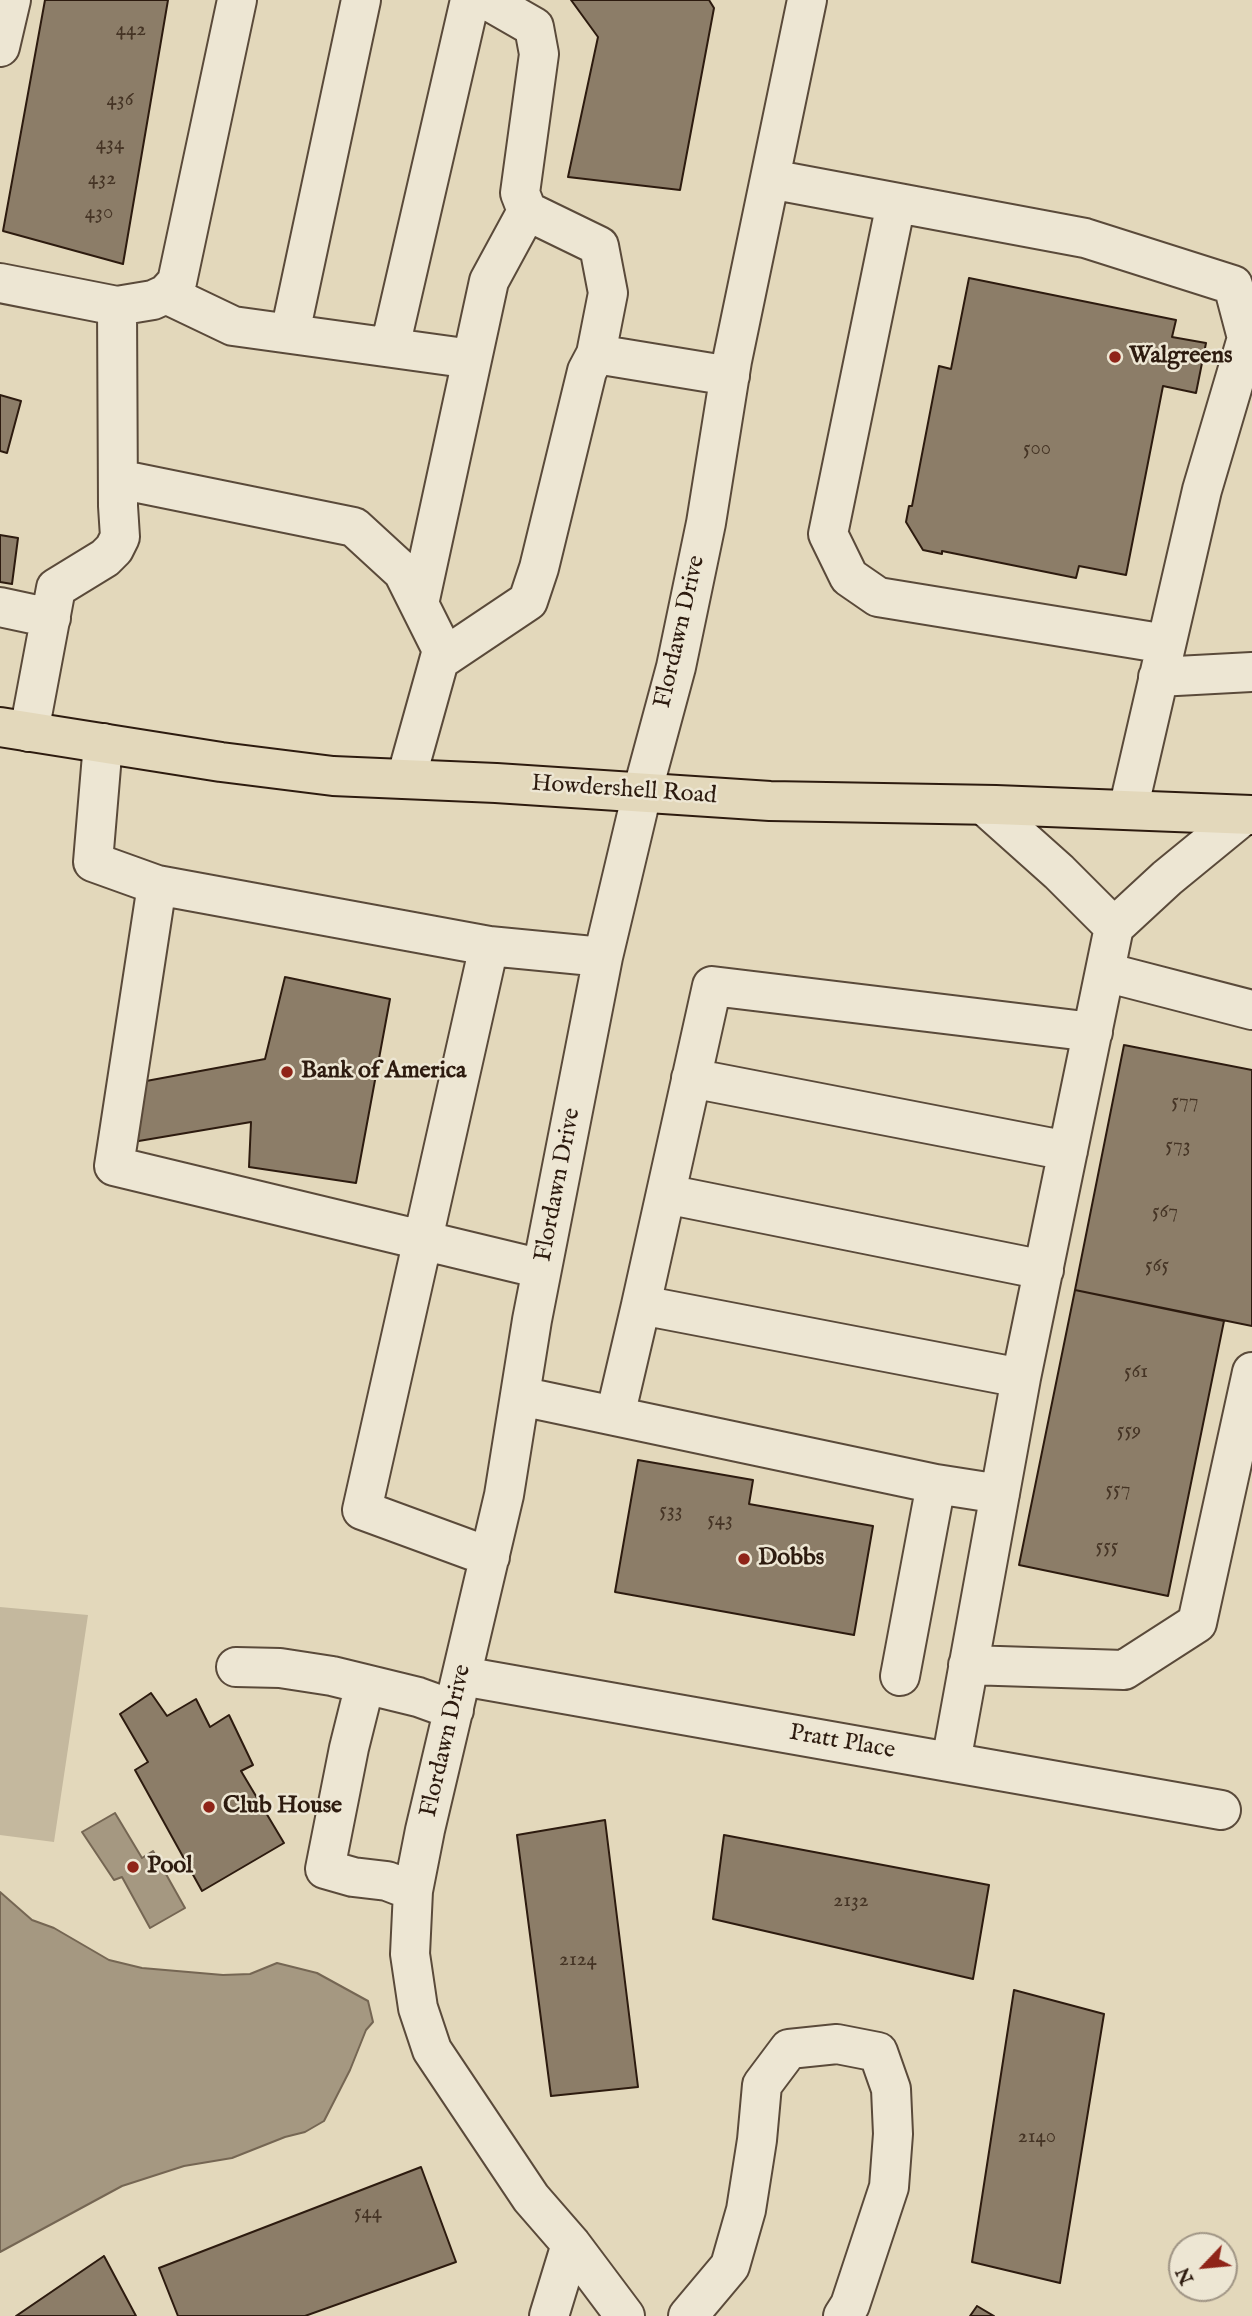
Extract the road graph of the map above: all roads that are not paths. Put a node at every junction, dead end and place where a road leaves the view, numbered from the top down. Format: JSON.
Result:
{"nodes":[{"id":1,"x":11,"y":0,"type":"edge"},
{"id":2,"x":237,"y":0,"type":"edge"},
{"id":3,"x":361,"y":0,"type":"edge"},
{"id":4,"x":470,"y":0,"type":"edge"},
{"id":5,"x":486,"y":0,"type":"edge"},
{"id":6,"x":807,"y":0,"type":"edge"},
{"id":7,"x":0,"y":47,"type":"edge"},
{"id":8,"x":770,"y":179,"type":"junction"},
{"id":9,"x":896,"y":202,"type":"junction"},
{"id":10,"x":527,"y":211,"type":"junction"},
{"id":11,"x":1243,"y":280,"type":"edge"},
{"id":12,"x":0,"y":283,"type":"edge"},
{"id":13,"x":166,"y":294,"type":"junction"},
{"id":14,"x":117,"y":306,"type":"junction"},
{"id":15,"x":290,"y":333,"type":"junction"},
{"id":16,"x":390,"y":347,"type":"junction"},
{"id":17,"x":596,"y":354,"type":"junction"},
{"id":18,"x":472,"y":359,"type":"junction"},
{"id":19,"x":730,"y":376,"type":"junction"},
{"id":20,"x":118,"y":479,"type":"junction"},
{"id":21,"x":419,"y":604,"type":"junction"},
{"id":22,"x":0,"y":607,"type":"edge"},
{"id":23,"x":51,"y":618,"type":"junction"},
{"id":24,"x":439,"y":660,"type":"junction"},
{"id":25,"x":1162,"y":661,"type":"junction"},
{"id":26,"x":1252,"y":672,"type":"edge"},
{"id":27,"x":15,"y":729,"type":"edge"},
{"id":28,"x":103,"y":743,"type":"junction"},
{"id":29,"x":407,"y":779,"type":"junction"},
{"id":30,"x":642,"y":793,"type":"junction"},
{"id":31,"x":984,"y":805,"type":"junction"},
{"id":32,"x":1128,"y":810,"type":"junction"},
{"id":33,"x":1248,"y":815,"type":"edge"},
{"id":34,"x":157,"y":885,"type":"junction"},
{"id":35,"x":1114,"y":927,"type":"junction"},
{"id":36,"x":489,"y":946,"type":"junction"},
{"id":37,"x":603,"y":957,"type":"junction"},
{"id":38,"x":1105,"y":972,"type":"junction"},
{"id":39,"x":1252,"y":1010,"type":"edge"},
{"id":40,"x":1093,"y":1032,"type":"junction"},
{"id":41,"x":691,"y":1078,"type":"junction"},
{"id":42,"x":1068,"y":1151,"type":"junction"},
{"id":43,"x":666,"y":1194,"type":"junction"},
{"id":44,"x":424,"y":1241,"type":"junction"},
{"id":45,"x":542,"y":1269,"type":"junction"},
{"id":46,"x":1044,"y":1270,"type":"junction"},
{"id":47,"x":641,"y":1305,"type":"junction"},
{"id":48,"x":1252,"y":1372,"type":"edge"},
{"id":49,"x":1021,"y":1378,"type":"junction"},
{"id":50,"x":520,"y":1396,"type":"junction"},
{"id":51,"x":615,"y":1416,"type":"junction"},
{"id":52,"x":936,"y":1484,"type":"junction"},
{"id":53,"x":1000,"y":1494,"type":"junction"},
{"id":54,"x":490,"y":1557,"type":"junction"},
{"id":55,"x":968,"y":1665,"type":"junction"},
{"id":56,"x":236,"y":1667,"type":"dead end"},
{"id":57,"x":900,"y":1675,"type":"dead end"},
{"id":58,"x":365,"y":1684,"type":"junction"},
{"id":59,"x":458,"y":1693,"type":"junction"},
{"id":60,"x":951,"y":1762,"type":"junction"},
{"id":61,"x":1221,"y":1810,"type":"dead end"},
{"id":62,"x":413,"y":1891,"type":"junction"},
{"id":63,"x":571,"y":2244,"type":"junction"},
{"id":64,"x":548,"y":2316,"type":"edge"},
{"id":65,"x":625,"y":2316,"type":"edge"},
{"id":66,"x":688,"y":2316,"type":"edge"},
{"id":67,"x":843,"y":2316,"type":"edge"}],
"edges":[{"from":1,"to":7,"type":"street"},
{"from":2,"to":13,"type":"street"},
{"from":3,"to":15,"type":"street"},
{"from":4,"to":16,"type":"street"},
{"from":5,"to":10,"type":"street"},
{"from":6,"to":8,"type":"street","name":"Flordawn Drive"},
{"from":8,"to":9,"type":"street"},
{"from":8,"to":19,"type":"street","name":"Flordawn Drive"},
{"from":9,"to":11,"type":"street"},
{"from":9,"to":25,"type":"street"},
{"from":10,"to":17,"type":"street"},
{"from":10,"to":18,"type":"street"},
{"from":11,"to":25,"type":"street"},
{"from":12,"to":14,"type":"street"},
{"from":13,"to":14,"type":"street"},
{"from":13,"to":15,"type":"street"},
{"from":14,"to":20,"type":"street"},
{"from":15,"to":16,"type":"street"},
{"from":16,"to":18,"type":"street"},
{"from":17,"to":19,"type":"street"},
{"from":17,"to":24,"type":"street"},
{"from":18,"to":21,"type":"street"},
{"from":19,"to":30,"type":"street","name":"Flordawn Drive"},
{"from":20,"to":21,"type":"street"},
{"from":20,"to":23,"type":"street"},
{"from":21,"to":24,"type":"street"},
{"from":22,"to":23,"type":"street"},
{"from":23,"to":27,"type":"street"},
{"from":24,"to":29,"type":"street"},
{"from":25,"to":26,"type":"street"},
{"from":25,"to":32,"type":"street"},
{"from":27,"to":28,"type":"main road","name":"Howdershell Road"},
{"from":28,"to":29,"type":"main road","name":"Howdershell Road"},
{"from":28,"to":34,"type":"street"},
{"from":29,"to":30,"type":"main road","name":"Howdershell Road"},
{"from":30,"to":31,"type":"main road","name":"Howdershell Road"},
{"from":30,"to":37,"type":"street","name":"Flordawn Drive"},
{"from":31,"to":32,"type":"main road","name":"Howdershell Road"},
{"from":31,"to":35,"type":"street"},
{"from":32,"to":33,"type":"main road","name":"Howdershell Road"},
{"from":33,"to":35,"type":"street"},
{"from":34,"to":36,"type":"street"},
{"from":34,"to":44,"type":"street"},
{"from":35,"to":38,"type":"street"},
{"from":36,"to":37,"type":"street"},
{"from":36,"to":44,"type":"street"},
{"from":37,"to":45,"type":"street","name":"Flordawn Drive"},
{"from":38,"to":39,"type":"street"},
{"from":38,"to":40,"type":"street"},
{"from":40,"to":41,"type":"street"},
{"from":40,"to":42,"type":"street"},
{"from":41,"to":42,"type":"street"},
{"from":41,"to":43,"type":"street"},
{"from":42,"to":46,"type":"street"},
{"from":43,"to":46,"type":"street"},
{"from":43,"to":47,"type":"street"},
{"from":44,"to":45,"type":"street"},
{"from":44,"to":54,"type":"street"},
{"from":45,"to":50,"type":"street","name":"Flordawn Drive"},
{"from":46,"to":49,"type":"street"},
{"from":47,"to":49,"type":"street"},
{"from":47,"to":51,"type":"street"},
{"from":48,"to":55,"type":"street"},
{"from":49,"to":53,"type":"street"},
{"from":50,"to":51,"type":"street"},
{"from":50,"to":54,"type":"street","name":"Flordawn Drive"},
{"from":51,"to":52,"type":"street"},
{"from":52,"to":53,"type":"street"},
{"from":52,"to":57,"type":"street"},
{"from":53,"to":55,"type":"street"},
{"from":54,"to":59,"type":"street","name":"Flordawn Drive"},
{"from":55,"to":60,"type":"street"},
{"from":56,"to":58,"type":"street","name":"Pratt Place"},
{"from":58,"to":59,"type":"street","name":"Pratt Place"},
{"from":58,"to":62,"type":"street"},
{"from":59,"to":60,"type":"street","name":"Pratt Place"},
{"from":59,"to":62,"type":"street","name":"Flordawn Drive"},
{"from":60,"to":61,"type":"street","name":"Pratt Place"},
{"from":62,"to":63,"type":"street","name":"Flordawn Drive"},
{"from":63,"to":64,"type":"street"},
{"from":63,"to":65,"type":"street","name":"Flordawn Drive"},
{"from":66,"to":67,"type":"street"}]}
